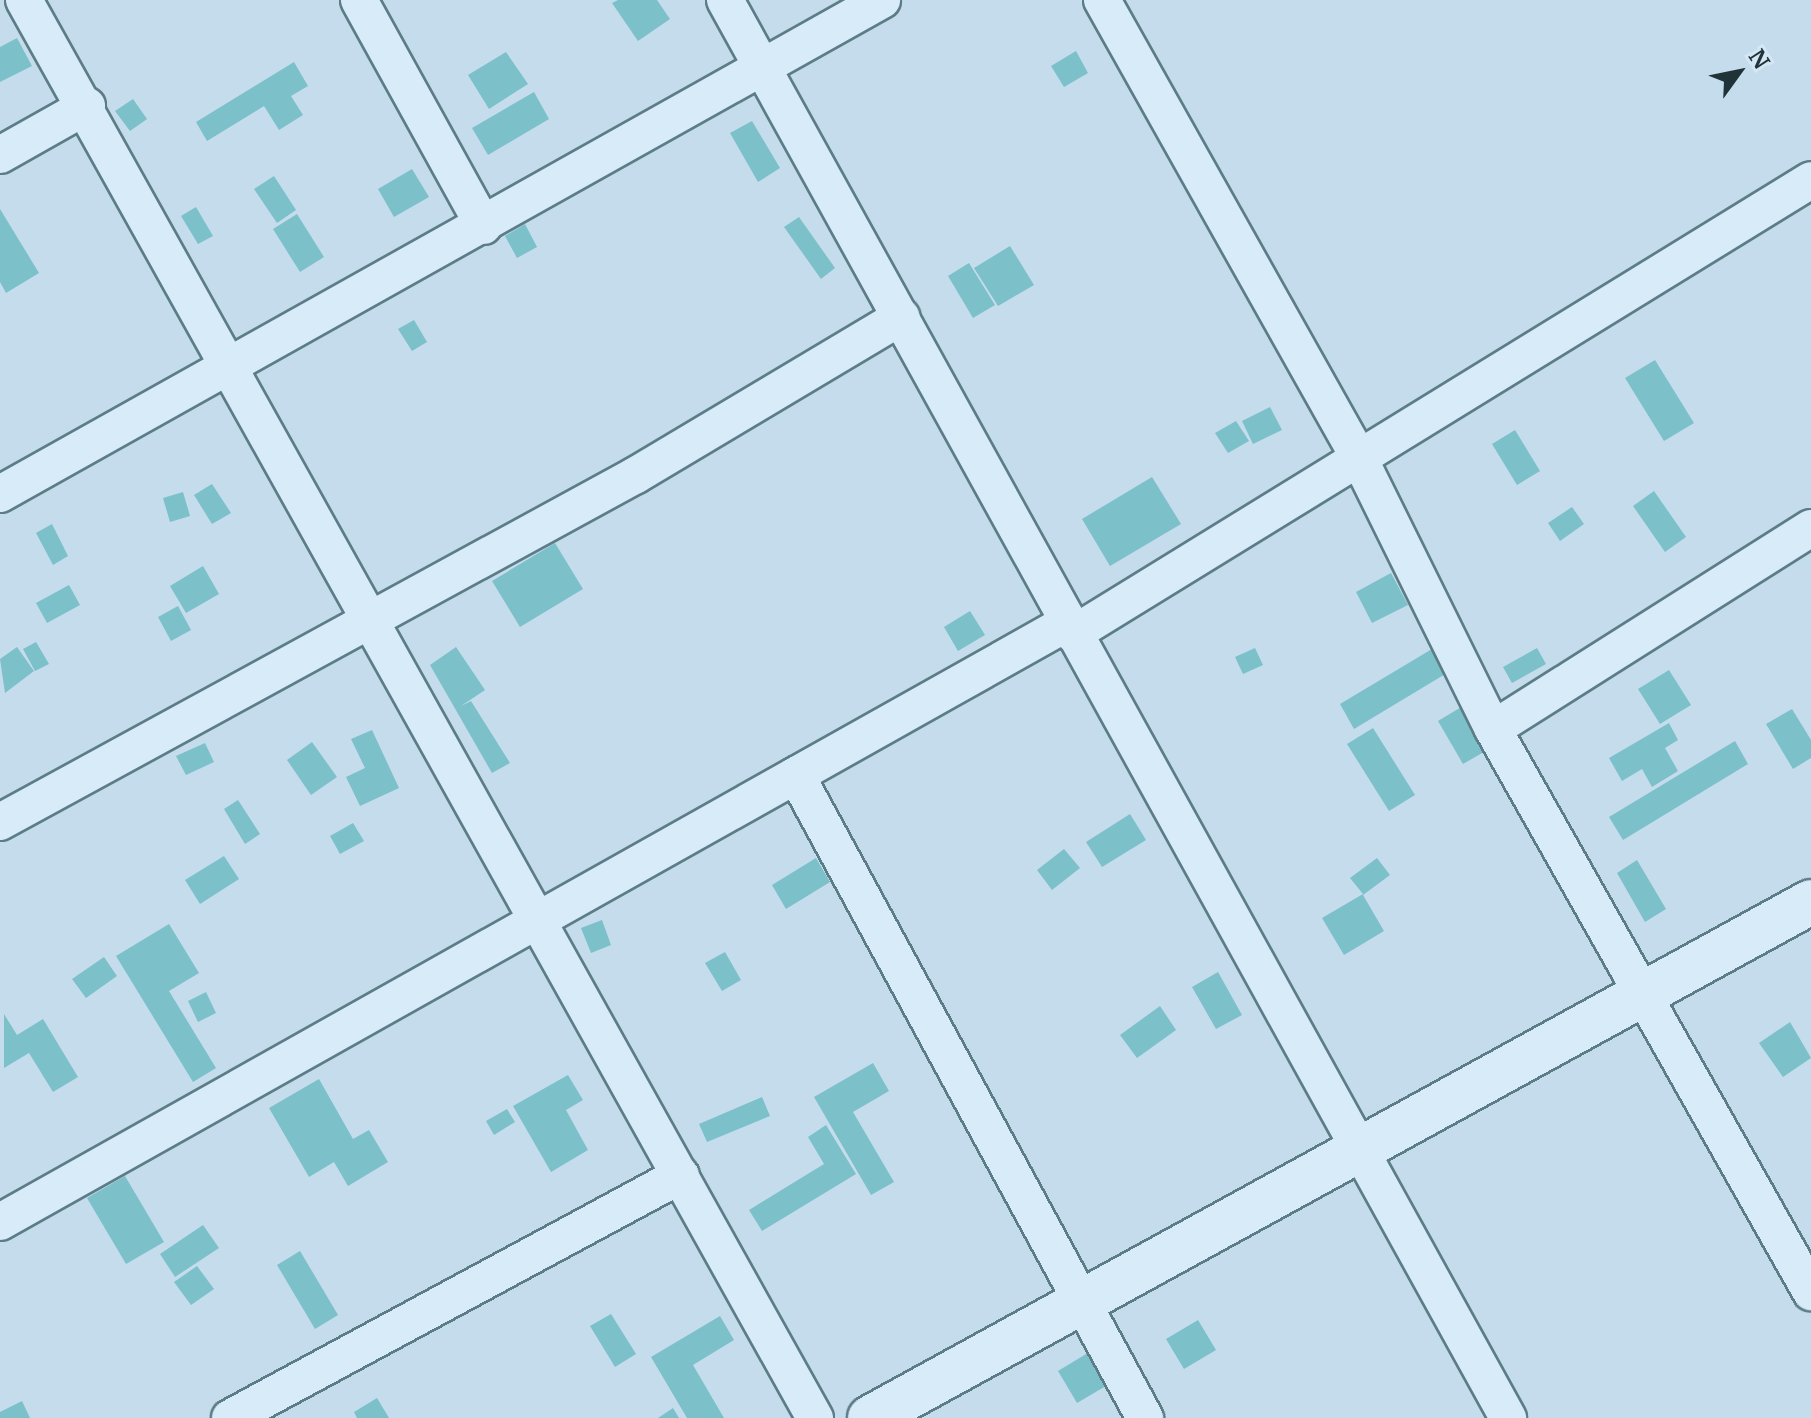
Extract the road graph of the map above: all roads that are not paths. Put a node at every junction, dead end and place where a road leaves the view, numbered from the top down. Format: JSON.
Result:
{"nodes":[{"id":1,"x":24,"y":0,"type":"edge"},
{"id":2,"x":359,"y":0,"type":"edge"},
{"id":3,"x":725,"y":0,"type":"edge"},
{"id":4,"x":882,"y":0,"type":"edge"},
{"id":5,"x":1102,"y":0,"type":"edge"},
{"id":6,"x":762,"y":67,"type":"junction"},
{"id":7,"x":87,"y":106,"type":"junction"},
{"id":8,"x":0,"y":155,"type":"edge"},
{"id":9,"x":1811,"y":180,"type":"edge"},
{"id":10,"x":484,"y":226,"type":"junction"},
{"id":11,"x":901,"y":317,"type":"junction"},
{"id":12,"x":232,"y":366,"type":"junction"},
{"id":13,"x":1358,"y":456,"type":"junction"},
{"id":14,"x":0,"y":494,"type":"edge"},
{"id":15,"x":1811,"y":528,"type":"edge"},
{"id":16,"x":374,"y":618,"type":"junction"},
{"id":17,"x":1070,"y":628,"type":"junction"},
{"id":18,"x":1493,"y":729,"type":"junction"},
{"id":19,"x":796,"y":775,"type":"junction"},
{"id":20,"x":0,"y":822,"type":"edge"},
{"id":21,"x":1811,"y":902,"type":"edge"},
{"id":22,"x":537,"y":916,"type":"junction"},
{"id":23,"x":1643,"y":996,"type":"junction"},
{"id":24,"x":1359,"y":1155,"type":"junction"},
{"id":25,"x":681,"y":1175,"type":"junction"},
{"id":26,"x":0,"y":1222,"type":"edge"},
{"id":27,"x":1807,"y":1275,"type":"edge"},
{"id":28,"x":1083,"y":1304,"type":"junction"},
{"id":29,"x":230,"y":1418,"type":"edge"},
{"id":30,"x":815,"y":1418,"type":"edge"},
{"id":31,"x":870,"y":1418,"type":"edge"},
{"id":32,"x":1145,"y":1418,"type":"edge"},
{"id":33,"x":1508,"y":1418,"type":"edge"}],
"edges":[{"from":1,"to":7,"type":"street"},
{"from":2,"to":10,"type":"street"},
{"from":3,"to":6,"type":"street"},
{"from":4,"to":6,"type":"street"},
{"from":5,"to":13,"type":"street"},
{"from":6,"to":10,"type":"street"},
{"from":6,"to":11,"type":"street"},
{"from":7,"to":8,"type":"street"},
{"from":7,"to":12,"type":"street"},
{"from":9,"to":13,"type":"street"},
{"from":10,"to":12,"type":"street"},
{"from":11,"to":16,"type":"street"},
{"from":11,"to":17,"type":"street"},
{"from":12,"to":14,"type":"street"},
{"from":12,"to":16,"type":"street"},
{"from":13,"to":17,"type":"street"},
{"from":13,"to":18,"type":"street"},
{"from":15,"to":18,"type":"street"},
{"from":16,"to":20,"type":"street"},
{"from":16,"to":22,"type":"street"},
{"from":17,"to":19,"type":"street"},
{"from":17,"to":24,"type":"street"},
{"from":18,"to":23,"type":"street"},
{"from":19,"to":22,"type":"street"},
{"from":19,"to":28,"type":"street"},
{"from":21,"to":23,"type":"street"},
{"from":22,"to":25,"type":"street"},
{"from":22,"to":26,"type":"street"},
{"from":23,"to":24,"type":"street"},
{"from":23,"to":27,"type":"street"},
{"from":24,"to":28,"type":"street"},
{"from":24,"to":33,"type":"street"},
{"from":25,"to":29,"type":"street"},
{"from":25,"to":30,"type":"street"},
{"from":28,"to":31,"type":"street"},
{"from":28,"to":32,"type":"street"}]}
